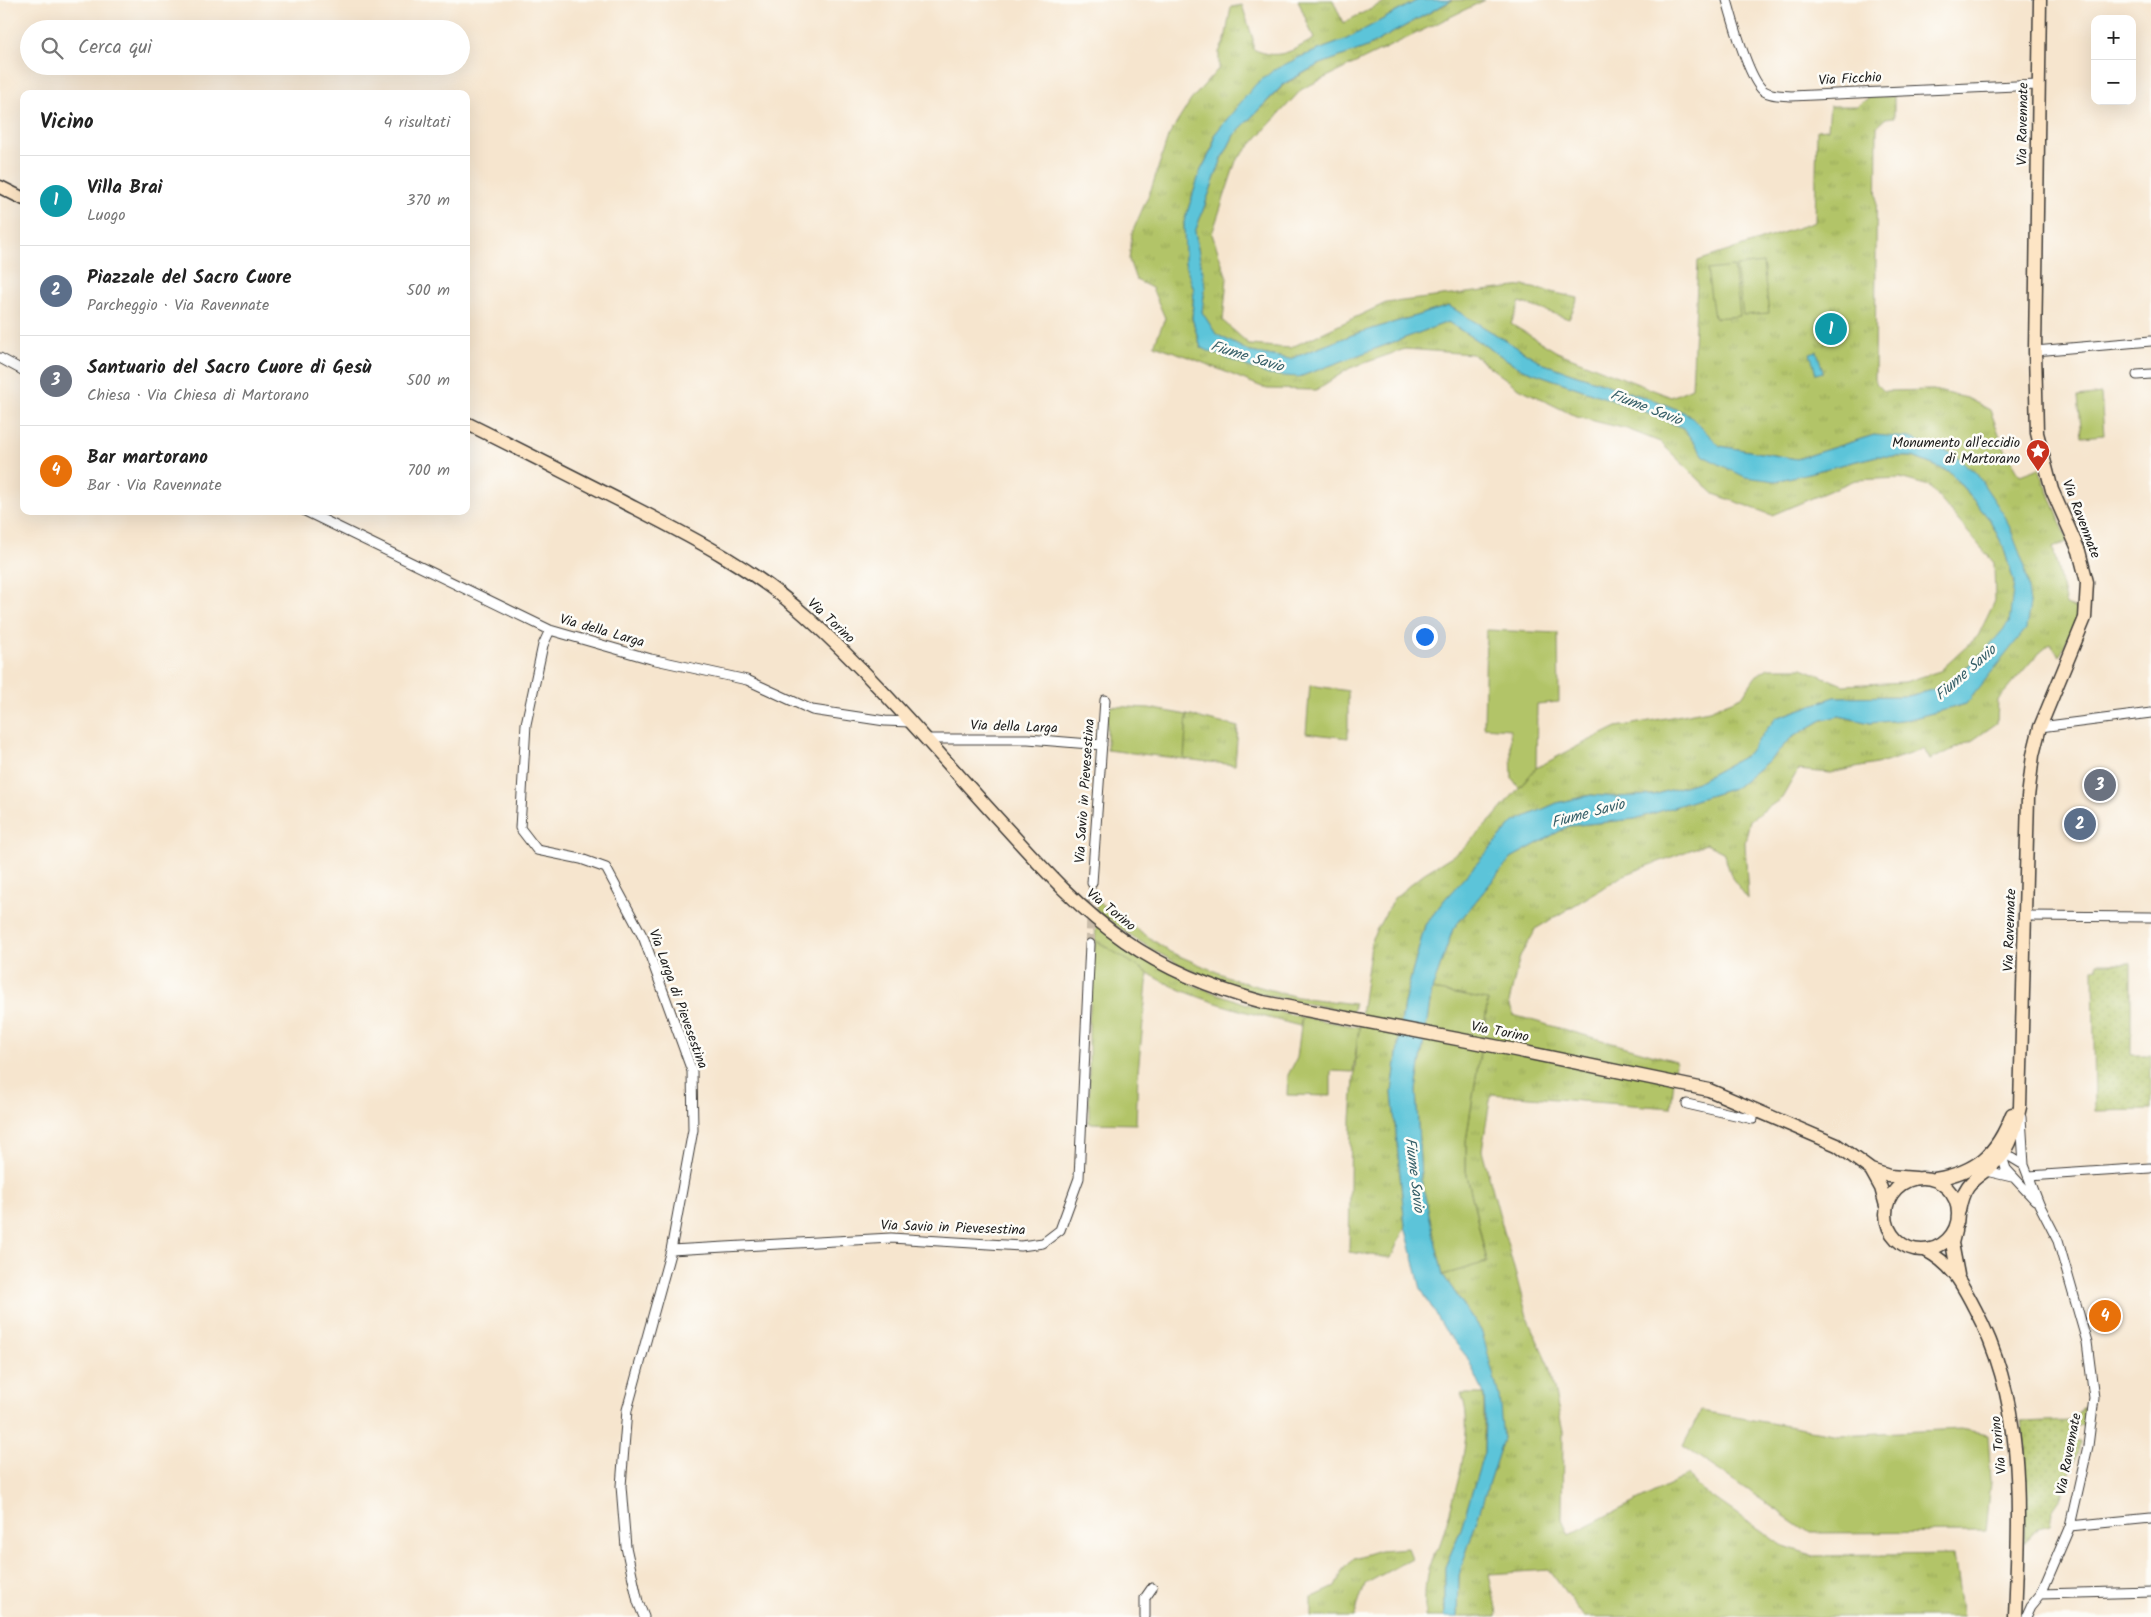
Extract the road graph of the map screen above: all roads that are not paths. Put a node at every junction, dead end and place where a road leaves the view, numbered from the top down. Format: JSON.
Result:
{"nodes":[{"id":1,"x":1728,"y":0,"type":"edge"},
{"id":2,"x":2040,"y":0,"type":"edge"},
{"id":3,"x":2038,"y":85,"type":"junction"},
{"id":4,"x":0,"y":187,"type":"edge"},
{"id":5,"x":20,"y":197,"type":"edge"},
{"id":6,"x":2151,"y":341,"type":"edge"},
{"id":7,"x":2035,"y":351,"type":"junction"},
{"id":8,"x":0,"y":358,"type":"edge"},
{"id":9,"x":20,"y":369,"type":"edge"},
{"id":10,"x":2151,"y":374,"type":"edge"},
{"id":11,"x":2137,"y":375,"type":"dead end"},
{"id":12,"x":470,"y":425,"type":"edge"},
{"id":13,"x":313,"y":515,"type":"edge"},
{"id":14,"x":550,"y":630,"type":"junction"},
{"id":15,"x":1105,"y":700,"type":"dead end"},
{"id":16,"x":2151,"y":713,"type":"edge"},
{"id":17,"x":910,"y":722,"type":"junction"},
{"id":18,"x":2040,"y":727,"type":"junction"},
{"id":19,"x":925,"y":739,"type":"junction"},
{"id":20,"x":1102,"y":745,"type":"junction"},
{"id":21,"x":1092,"y":883,"type":"tunnel mouth"},
{"id":22,"x":2025,"y":916,"type":"junction"},
{"id":23,"x":2151,"y":917,"type":"edge"},
{"id":24,"x":1090,"y":944,"type":"tunnel mouth"},
{"id":25,"x":2020,"y":1070,"type":"junction"},
{"id":26,"x":1740,"y":1102,"type":"junction"},
{"id":27,"x":1687,"y":1104,"type":"dead end"},
{"id":28,"x":2020,"y":1107,"type":"junction"},
{"id":29,"x":1721,"y":1110,"type":"junction"},
{"id":30,"x":1753,"y":1119,"type":"dead end"},
{"id":31,"x":1999,"y":1152,"type":"junction"},
{"id":32,"x":2024,"y":1165,"type":"junction"},
{"id":33,"x":2150,"y":1168,"type":"edge"},
{"id":34,"x":1871,"y":1170,"type":"junction"},
{"id":35,"x":1986,"y":1170,"type":"junction"},
{"id":36,"x":2029,"y":1176,"type":"junction"},
{"id":37,"x":2012,"y":1177,"type":"junction"},
{"id":38,"x":1916,"y":1178,"type":"junction"},
{"id":39,"x":1935,"y":1179,"type":"junction"},
{"id":40,"x":2039,"y":1204,"type":"junction"},
{"id":41,"x":1886,"y":1207,"type":"junction"},
{"id":42,"x":1958,"y":1211,"type":"junction"},
{"id":43,"x":1955,"y":1230,"type":"junction"},
{"id":44,"x":671,"y":1250,"type":"junction"},
{"id":45,"x":1925,"y":1250,"type":"junction"},
{"id":46,"x":1959,"y":1280,"type":"junction"},
{"id":47,"x":2151,"y":1518,"type":"edge"},
{"id":48,"x":2070,"y":1526,"type":"junction"},
{"id":49,"x":1152,"y":1588,"type":"dead end"},
{"id":50,"x":2151,"y":1591,"type":"edge"},
{"id":51,"x":2041,"y":1594,"type":"junction"},
{"id":52,"x":644,"y":1617,"type":"edge"},
{"id":53,"x":1145,"y":1617,"type":"edge"},
{"id":54,"x":2015,"y":1617,"type":"edge"},
{"id":55,"x":2026,"y":1617,"type":"edge"}],
"edges":[{"from":1,"to":3,"type":"street","name":"Via Ficchio"},
{"from":2,"to":3,"type":"main road","name":"Via Ravennate"},
{"from":3,"to":7,"type":"main road","name":"Via Ravennate"},
{"from":4,"to":5,"type":"main road"},
{"from":6,"to":7,"type":"street"},
{"from":7,"to":18,"type":"main road","name":"Via Ravennate"},
{"from":8,"to":9,"type":"street"},
{"from":10,"to":11,"type":"street"},
{"from":12,"to":17,"type":"main road","name":"Via Torino"},
{"from":13,"to":14,"type":"street","name":"Via della Larga"},
{"from":14,"to":17,"type":"street","name":"Via della Larga"},
{"from":14,"to":44,"type":"street","name":"Via Larga di Pievesestina"},
{"from":15,"to":20,"type":"street","name":"Via Savio in Pievesestina"},
{"from":16,"to":18,"type":"street"},
{"from":17,"to":19,"type":"main road","name":"Via Torino"},
{"from":18,"to":22,"type":"main road","name":"Via Ravennate"},
{"from":19,"to":20,"type":"street","name":"Via della Larga"},
{"from":19,"to":26,"type":"main road","name":"Via Torino"},
{"from":20,"to":21,"type":"street","name":"Via Savio in Pievesestina"},
{"from":22,"to":23,"type":"street"},
{"from":22,"to":25,"type":"main road","name":"Via Ravennate"},
{"from":24,"to":44,"type":"street","name":"Via Savio in Pievesestina"},
{"from":25,"to":28,"type":"main road","name":"Via Ravennate"},
{"from":25,"to":31,"type":"main road","name":"Via Ravennate"},
{"from":26,"to":29,"type":"street"},
{"from":26,"to":34,"type":"main road","name":"Via Torino"},
{"from":27,"to":29,"type":"street"},
{"from":28,"to":31,"type":"main road","name":"Via Ravennate"},
{"from":28,"to":32,"type":"street","name":"Via Ravennate"},
{"from":29,"to":30,"type":"street"},
{"from":31,"to":32,"type":"street"},
{"from":31,"to":35,"type":"main road","name":"Via Ravennate"},
{"from":31,"to":37,"type":"street","name":"Via Ravennate"},
{"from":31,"to":39,"type":"main road","name":"Via Ravennate"},
{"from":32,"to":36,"type":"street","name":"Via Ravennate"},
{"from":33,"to":36,"type":"street"},
{"from":34,"to":38,"type":"main road","name":"Via Torino"},
{"from":34,"to":41,"type":"main road","name":"Via Torino"},
{"from":35,"to":37,"type":"street","name":"Via Ravennate"},
{"from":35,"to":42,"type":"main road","name":"Via Ravennate"},
{"from":36,"to":40,"type":"street","name":"Via Ravennate"},
{"from":37,"to":40,"type":"street","name":"Via Ravennate"},
{"from":38,"to":39,"type":"main road"},
{"from":38,"to":41,"type":"main road"},
{"from":39,"to":42,"type":"main road"},
{"from":40,"to":48,"type":"street","name":"Via Ravennate"},
{"from":41,"to":45,"type":"main road"},
{"from":42,"to":43,"type":"main road"},
{"from":43,"to":45,"type":"main road"},
{"from":43,"to":46,"type":"main road","name":"Via Torino"},
{"from":44,"to":52,"type":"street","name":"Via Larga di Pievesestina"},
{"from":45,"to":46,"type":"main road","name":"Via Torino"},
{"from":46,"to":54,"type":"main road","name":"Via Torino"},
{"from":47,"to":48,"type":"street"},
{"from":48,"to":51,"type":"street","name":"Via Ravennate"},
{"from":49,"to":53,"type":"street"},
{"from":50,"to":51,"type":"street"},
{"from":51,"to":55,"type":"street","name":"Via Ravennate"}]}
